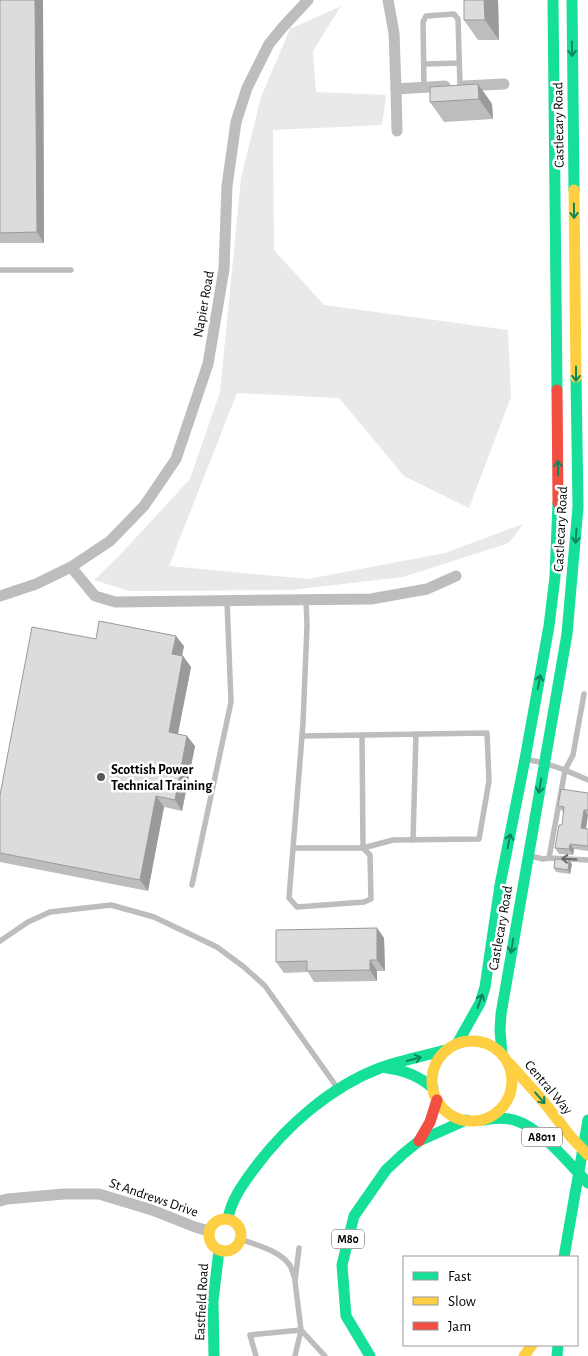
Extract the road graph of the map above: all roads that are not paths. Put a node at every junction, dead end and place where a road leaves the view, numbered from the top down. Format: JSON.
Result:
{"nodes":[{"id":1,"x":308,"y":0,"type":"edge"},
{"id":2,"x":315,"y":0,"type":"edge"},
{"id":3,"x":379,"y":0,"type":"edge"},
{"id":4,"x":388,"y":0,"type":"edge"},
{"id":5,"x":553,"y":0,"type":"edge"},
{"id":6,"x":572,"y":0,"type":"edge"},
{"id":7,"x":295,"y":13,"type":"junction"},
{"id":8,"x":392,"y":18,"type":"junction"},
{"id":9,"x":460,"y":63,"type":"junction"},
{"id":10,"x":424,"y":64,"type":"junction"},
{"id":11,"x":504,"y":84,"type":"dead end"},
{"id":12,"x":460,"y":86,"type":"junction"},
{"id":13,"x":424,"y":87,"type":"junction"},
{"id":14,"x":396,"y":88,"type":"junction"},
{"id":15,"x":398,"y":131,"type":"dead end"},
{"id":16,"x":0,"y":270,"type":"edge"},
{"id":17,"x":71,"y":270,"type":"dead end"},
{"id":18,"x":71,"y":567,"type":"junction"},
{"id":19,"x":456,"y":576,"type":"dead end"},
{"id":20,"x":0,"y":596,"type":"edge"},
{"id":21,"x":306,"y":600,"type":"junction"},
{"id":22,"x":227,"y":601,"type":"junction"},
{"id":23,"x":584,"y":694,"type":"dead end"},
{"id":24,"x":416,"y":734,"type":"junction"},
{"id":25,"x":362,"y":735,"type":"junction"},
{"id":26,"x":302,"y":736,"type":"junction"},
{"id":27,"x":525,"y":759,"type":"junction"},
{"id":28,"x":544,"y":763,"type":"junction"},
{"id":29,"x":565,"y":770,"type":"junction"},
{"id":30,"x":588,"y":780,"type":"edge"},
{"id":31,"x":413,"y":840,"type":"junction"},
{"id":32,"x":293,"y":848,"type":"junction"},
{"id":33,"x":363,"y":848,"type":"junction"},
{"id":34,"x":528,"y":856,"type":"junction"},
{"id":35,"x":550,"y":858,"type":"junction"},
{"id":36,"x":588,"y":860,"type":"edge"},
{"id":37,"x":192,"y":884,"type":"dead end"},
{"id":38,"x":0,"y":941,"type":"edge"},
{"id":39,"x":457,"y":1044,"type":"junction"},
{"id":40,"x":446,"y":1050,"type":"junction"},
{"id":41,"x":505,"y":1058,"type":"junction"},
{"id":42,"x":383,"y":1067,"type":"junction"},
{"id":43,"x":433,"y":1088,"type":"junction"},
{"id":44,"x":339,"y":1090,"type":"junction"},
{"id":45,"x":437,"y":1100,"type":"junction"},
{"id":46,"x":466,"y":1120,"type":"junction"},
{"id":47,"x":482,"y":1120,"type":"junction"},
{"id":48,"x":588,"y":1120,"type":"edge"},
{"id":49,"x":419,"y":1141,"type":"junction"},
{"id":50,"x":588,"y":1155,"type":"edge"},
{"id":51,"x":588,"y":1168,"type":"edge"},
{"id":52,"x":588,"y":1183,"type":"edge"},
{"id":53,"x":0,"y":1201,"type":"edge"},
{"id":54,"x":228,"y":1219,"type":"junction"},
{"id":55,"x":209,"y":1231,"type":"junction"},
{"id":56,"x":240,"y":1239,"type":"junction"},
{"id":57,"x":299,"y":1248,"type":"dead end"},
{"id":58,"x":220,"y":1250,"type":"junction"},
{"id":59,"x":564,"y":1256,"type":"edge"},
{"id":60,"x":572,"y":1256,"type":"edge"},
{"id":61,"x":295,"y":1281,"type":"junction"},
{"id":62,"x":301,"y":1330,"type":"junction"},
{"id":63,"x":214,"y":1356,"type":"edge"},
{"id":64,"x":256,"y":1356,"type":"edge"},
{"id":65,"x":295,"y":1356,"type":"edge"},
{"id":66,"x":325,"y":1356,"type":"edge"},
{"id":67,"x":370,"y":1356,"type":"edge"}],
"edges":[{"from":1,"to":7,"type":"street","name":"Napier Road"},
{"from":2,"to":7,"type":"street","name":"Napier Road"},
{"from":3,"to":8,"type":"street"},
{"from":4,"to":8,"type":"street"},
{"from":27,"to":5,"type":"main road","name":"Castlecary Road","one_way":true},
{"from":6,"to":28,"type":"main road","name":"Castlecary Road","one_way":true},
{"from":7,"to":18,"type":"street","name":"Napier Road"},
{"from":8,"to":14,"type":"street"},
{"from":9,"to":10,"type":"lane"},
{"from":9,"to":10,"type":"lane"},
{"from":9,"to":12,"type":"lane"},
{"from":10,"to":13,"type":"lane"},
{"from":11,"to":12,"type":"street"},
{"from":12,"to":13,"type":"street"},
{"from":13,"to":14,"type":"street"},
{"from":14,"to":15,"type":"street"},
{"from":16,"to":17,"type":"lane"},
{"from":18,"to":20,"type":"street","name":"Napier Road"},
{"from":18,"to":22,"type":"street"},
{"from":19,"to":21,"type":"street"},
{"from":21,"to":22,"type":"street"},
{"from":21,"to":26,"type":"lane"},
{"from":22,"to":37,"type":"lane"},
{"from":23,"to":29,"type":"lane"},
{"from":24,"to":25,"type":"lane"},
{"from":24,"to":31,"type":"lane"},
{"from":24,"to":31,"type":"lane"},
{"from":25,"to":26,"type":"lane"},
{"from":25,"to":33,"type":"lane"},
{"from":26,"to":32,"type":"lane"},
{"from":27,"to":28,"type":"lane"},
{"from":39,"to":27,"type":"main road","name":"Castlecary Road","one_way":true},
{"from":28,"to":29,"type":"lane"},
{"from":28,"to":34,"type":"main road","name":"Castlecary Road","one_way":true},
{"from":29,"to":30,"type":"lane"},
{"from":29,"to":35,"type":"lane"},
{"from":31,"to":33,"type":"lane"},
{"from":32,"to":33,"type":"lane"},
{"from":32,"to":33,"type":"lane"},
{"from":34,"to":35,"type":"lane"},
{"from":34,"to":41,"type":"main road","name":"Castlecary Road","one_way":true},
{"from":36,"to":35,"type":"lane","one_way":true},
{"from":38,"to":44,"type":"lane"},
{"from":39,"to":40,"type":"main road","number":"A8011"},
{"from":39,"to":41,"type":"main road","number":"A8011"},
{"from":42,"to":40,"type":"main road","one_way":true},
{"from":40,"to":43,"type":"main road","number":"A8011"},
{"from":41,"to":47,"type":"main road"},
{"from":41,"to":50,"type":"main road","name":"Central Way","number":"A8011","one_way":true},
{"from":42,"to":43,"type":"main road"},
{"from":42,"to":44,"type":"main road"},
{"from":43,"to":45,"type":"main road","number":"A8011"},
{"from":44,"to":54,"type":"main road"},
{"from":45,"to":46,"type":"main road","number":"A8011"},
{"from":45,"to":49,"type":"main road","number":"M80"},
{"from":46,"to":47,"type":"main road","number":"A8011"},
{"from":46,"to":49,"type":"main road","number":"M80"},
{"from":47,"to":52,"type":"main road","number":"A8011"},
{"from":48,"to":59,"type":"main road"},
{"from":49,"to":67,"type":"main road","number":"M80"},
{"from":51,"to":60,"type":"main road"},
{"from":53,"to":55,"type":"street","name":"St Andrews Drive"},
{"from":54,"to":55,"type":"main road"},
{"from":54,"to":56,"type":"main road"},
{"from":55,"to":58,"type":"main road"},
{"from":56,"to":58,"type":"main road"},
{"from":56,"to":61,"type":"lane"},
{"from":57,"to":61,"type":"lane"},
{"from":58,"to":63,"type":"main road","name":"Eastfield Road"},
{"from":61,"to":62,"type":"lane"},
{"from":62,"to":64,"type":"lane"},
{"from":62,"to":65,"type":"lane"},
{"from":62,"to":66,"type":"lane"}]}
